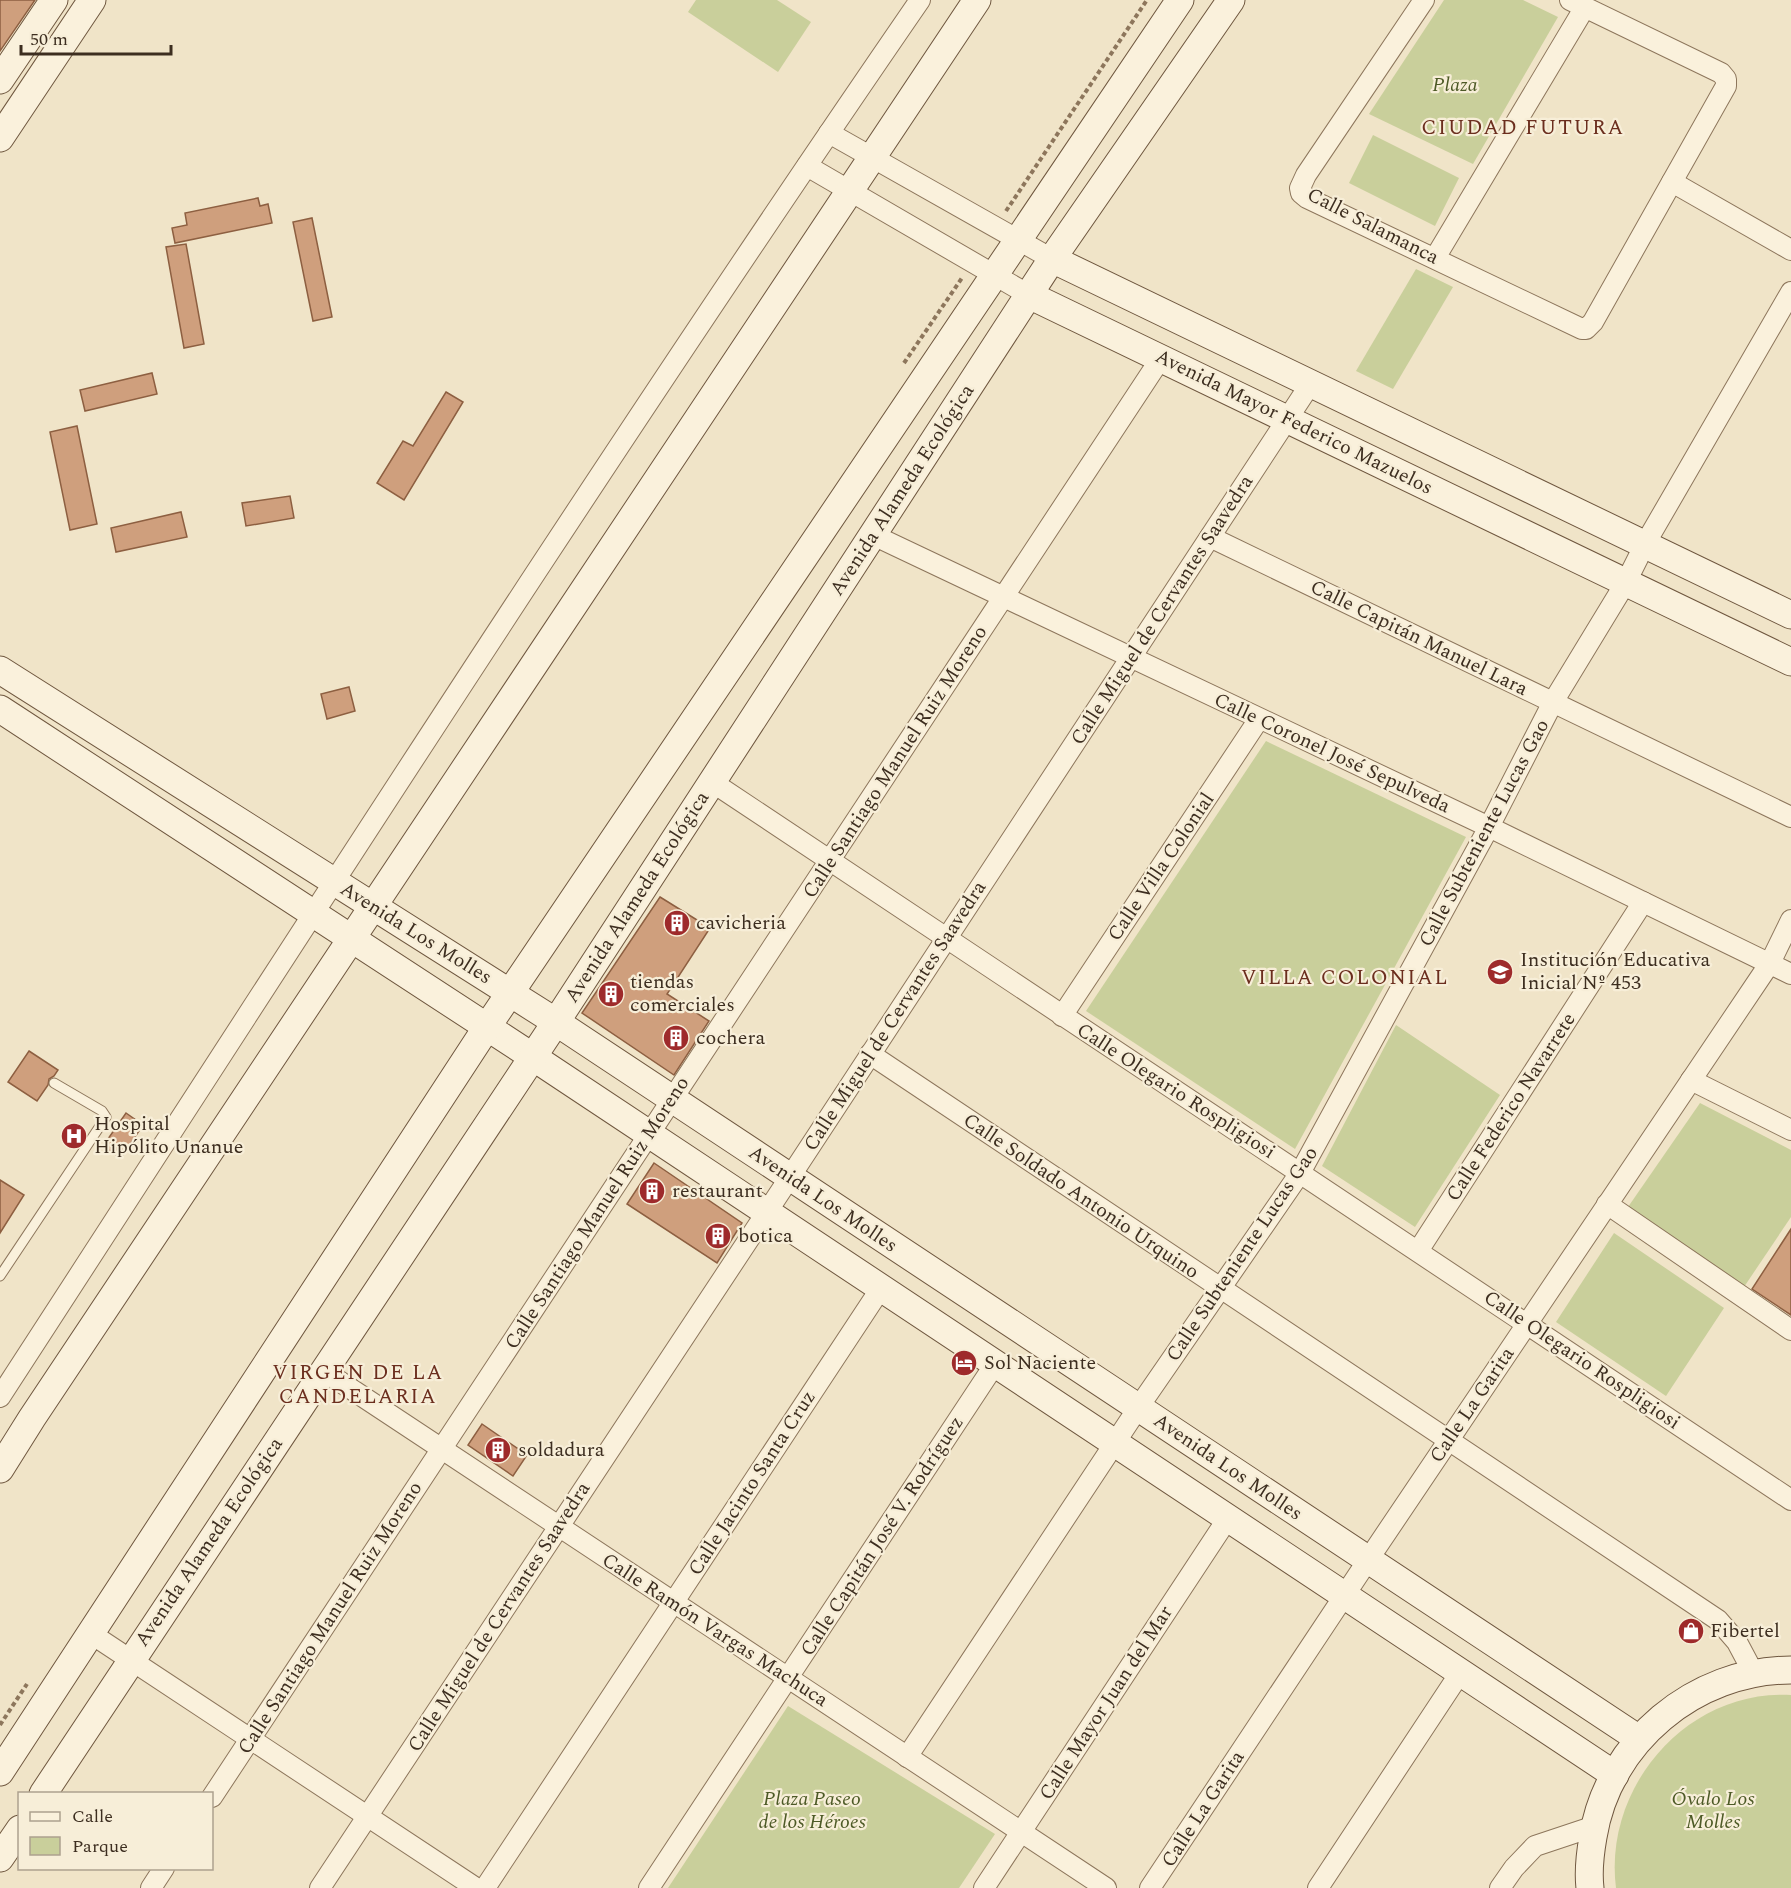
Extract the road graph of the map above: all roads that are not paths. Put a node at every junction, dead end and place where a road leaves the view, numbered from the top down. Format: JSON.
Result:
{"nodes":[{"id":1,"x":54,"y":0,"type":"edge"},
{"id":2,"x":920,"y":0,"type":"edge"},
{"id":3,"x":977,"y":0,"type":"edge"},
{"id":4,"x":1180,"y":0,"type":"edge"},
{"id":5,"x":1231,"y":0,"type":"edge"},
{"id":6,"x":1424,"y":0,"type":"edge"},
{"id":7,"x":88,"y":1,"type":"edge"},
{"id":8,"x":1591,"y":5,"type":"edge"},
{"id":9,"x":0,"y":80,"type":"edge"},
{"id":10,"x":829,"y":133,"type":"junction"},
{"id":11,"x":0,"y":138,"type":"edge"},
{"id":12,"x":872,"y":157,"type":"junction"},
{"id":13,"x":807,"y":166,"type":"junction"},
{"id":14,"x":1672,"y":182,"type":"junction"},
{"id":15,"x":850,"y":191,"type":"junction"},
{"id":16,"x":1018,"y":240,"type":"junction"},
{"id":17,"x":1791,"y":250,"type":"edge"},
{"id":18,"x":1435,"y":258,"type":"junction"},
{"id":19,"x":1052,"y":259,"type":"junction"},
{"id":20,"x":995,"y":275,"type":"junction"},
{"id":21,"x":1791,"y":292,"type":"edge"},
{"id":22,"x":1029,"y":295,"type":"junction"},
{"id":23,"x":1161,"y":358,"type":"junction"},
{"id":24,"x":1311,"y":383,"type":"junction"},
{"id":25,"x":1287,"y":419,"type":"junction"},
{"id":26,"x":873,"y":535,"type":"junction"},
{"id":27,"x":1210,"y":537,"type":"junction"},
{"id":28,"x":1645,"y":544,"type":"junction"},
{"id":29,"x":1626,"y":582,"type":"junction"},
{"id":30,"x":1004,"y":596,"type":"junction"},
{"id":31,"x":1791,"y":615,"type":"edge"},
{"id":32,"x":1131,"y":657,"type":"junction"},
{"id":33,"x":1791,"y":662,"type":"edge"},
{"id":34,"x":0,"y":670,"type":"edge"},
{"id":35,"x":1553,"y":702,"type":"junction"},
{"id":36,"x":0,"y":709,"type":"edge"},
{"id":37,"x":1259,"y":719,"type":"junction"},
{"id":38,"x":712,"y":783,"type":"junction"},
{"id":39,"x":1791,"y":817,"type":"edge"},
{"id":40,"x":1489,"y":828,"type":"junction"},
{"id":41,"x":830,"y":861,"type":"junction"},
{"id":42,"x":333,"y":881,"type":"junction"},
{"id":43,"x":1643,"y":902,"type":"junction"},
{"id":44,"x":373,"y":906,"type":"junction"},
{"id":45,"x":313,"y":913,"type":"junction"},
{"id":46,"x":1791,"y":920,"type":"edge"},
{"id":47,"x":351,"y":938,"type":"junction"},
{"id":48,"x":946,"y":939,"type":"junction"},
{"id":49,"x":1770,"y":963,"type":"junction"},
{"id":50,"x":1791,"y":974,"type":"edge"},
{"id":51,"x":511,"y":993,"type":"junction"},
{"id":52,"x":1062,"y":1016,"type":"junction"},
{"id":53,"x":556,"y":1022,"type":"junction"},
{"id":54,"x":487,"y":1027,"type":"junction"},
{"id":55,"x":870,"y":1054,"type":"junction"},
{"id":56,"x":533,"y":1057,"type":"junction"},
{"id":57,"x":1691,"y":1080,"type":"junction"},
{"id":58,"x":54,"y":1083,"type":"dead end"},
{"id":59,"x":673,"y":1099,"type":"junction"},
{"id":60,"x":1791,"y":1130,"type":"edge"},
{"id":61,"x":650,"y":1134,"type":"junction"},
{"id":62,"x":1300,"y":1173,"type":"junction"},
{"id":63,"x":790,"y":1177,"type":"junction"},
{"id":64,"x":1607,"y":1204,"type":"junction"},
{"id":65,"x":766,"y":1212,"type":"junction"},
{"id":66,"x":1418,"y":1251,"type":"junction"},
{"id":67,"x":0,"y":1276,"type":"edge"},
{"id":68,"x":881,"y":1288,"type":"junction"},
{"id":69,"x":1221,"y":1289,"type":"junction"},
{"id":70,"x":1527,"y":1323,"type":"junction"},
{"id":71,"x":1791,"y":1330,"type":"edge"},
{"id":72,"x":995,"y":1364,"type":"junction"},
{"id":73,"x":324,"y":1371,"type":"junction"},
{"id":74,"x":0,"y":1397,"type":"edge"},
{"id":75,"x":1138,"y":1407,"type":"junction"},
{"id":76,"x":1448,"y":1441,"type":"junction"},
{"id":77,"x":1115,"y":1443,"type":"junction"},
{"id":78,"x":442,"y":1449,"type":"junction"},
{"id":79,"x":0,"y":1469,"type":"edge"},
{"id":80,"x":1791,"y":1500,"type":"edge"},
{"id":81,"x":1228,"y":1518,"type":"junction"},
{"id":82,"x":559,"y":1526,"type":"junction"},
{"id":83,"x":1368,"y":1560,"type":"junction"},
{"id":84,"x":1344,"y":1595,"type":"junction"},
{"id":85,"x":674,"y":1602,"type":"junction"},
{"id":86,"x":90,"y":1633,"type":"junction"},
{"id":87,"x":131,"y":1659,"type":"junction"},
{"id":88,"x":1791,"y":1670,"type":"edge"},
{"id":89,"x":1460,"y":1673,"type":"junction"},
{"id":90,"x":1754,"y":1674,"type":"junction"},
{"id":91,"x":788,"y":1678,"type":"junction"},
{"id":92,"x":250,"y":1738,"type":"junction"},
{"id":93,"x":1639,"y":1739,"type":"junction"},
{"id":94,"x":907,"y":1757,"type":"junction"},
{"id":95,"x":0,"y":1772,"type":"edge"},
{"id":96,"x":1615,"y":1775,"type":"junction"},
{"id":97,"x":44,"y":1792,"type":"edge"},
{"id":98,"x":213,"y":1795,"type":"edge"},
{"id":99,"x":367,"y":1816,"type":"junction"},
{"id":100,"x":1595,"y":1826,"type":"junction"},
{"id":101,"x":18,"y":1832,"type":"edge"},
{"id":102,"x":1021,"y":1832,"type":"junction"},
{"id":103,"x":0,"y":1858,"type":"edge"},
{"id":104,"x":163,"y":1870,"type":"edge"},
{"id":105,"x":151,"y":1888,"type":"edge"},
{"id":106,"x":320,"y":1888,"type":"edge"},
{"id":107,"x":476,"y":1888,"type":"edge"},
{"id":108,"x":485,"y":1888,"type":"edge"},
{"id":109,"x":649,"y":1888,"type":"edge"},
{"id":110,"x":984,"y":1888,"type":"edge"},
{"id":111,"x":1106,"y":1888,"type":"edge"},
{"id":112,"x":1150,"y":1888,"type":"edge"},
{"id":113,"x":1317,"y":1888,"type":"edge"},
{"id":114,"x":1500,"y":1888,"type":"edge"},
{"id":115,"x":1590,"y":1888,"type":"edge"}],
"edges":[{"from":1,"to":9,"type":"street"},
{"from":2,"to":10,"type":"street"},
{"from":3,"to":12,"type":"street"},
{"from":4,"to":16,"type":"street","name":"Avenida Alameda Ecológica"},
{"from":5,"to":19,"type":"street","name":"Avenida Alameda Ecológica"},
{"from":6,"to":18,"type":"street","name":"Calle Salamanca"},
{"from":7,"to":11,"type":"street"},
{"from":8,"to":14,"type":"street"},
{"from":8,"to":18,"type":"street"},
{"from":10,"to":12,"type":"street"},
{"from":10,"to":13,"type":"street"},
{"from":12,"to":15,"type":"street"},
{"from":12,"to":16,"type":"street"},
{"from":13,"to":15,"type":"street","name":"Avenida Mayor Federico Mazuelos"},
{"from":13,"to":42,"type":"street"},
{"from":14,"to":17,"type":"street"},
{"from":14,"to":18,"type":"street","name":"Calle Salamanca"},
{"from":15,"to":20,"type":"street","name":"Avenida Mayor Federico Mazuelos"},
{"from":15,"to":44,"type":"street"},
{"from":16,"to":19,"type":"street"},
{"from":16,"to":20,"type":"street","name":"Avenida Alameda Ecológica"},
{"from":19,"to":22,"type":"street","name":"Avenida Alameda Ecológica"},
{"from":19,"to":24,"type":"street"},
{"from":20,"to":22,"type":"street","name":"Avenida Mayor Federico Mazuelos"},
{"from":20,"to":51,"type":"street","name":"Avenida Alameda Ecológica"},
{"from":21,"to":28,"type":"street","name":"Calle Subteniente Lucas Gao"},
{"from":22,"to":23,"type":"street","name":"Avenida Mayor Federico Mazuelos"},
{"from":22,"to":26,"type":"street","name":"Avenida Alameda Ecológica"},
{"from":23,"to":25,"type":"street","name":"Avenida Mayor Federico Mazuelos"},
{"from":23,"to":30,"type":"street","name":"Calle Santiago Manuel Ruiz Moreno"},
{"from":24,"to":25,"type":"street","name":"Calle Miguel de Cervantes Saavedra"},
{"from":24,"to":28,"type":"street"},
{"from":25,"to":27,"type":"street","name":"Calle Miguel de Cervantes Saavedra"},
{"from":25,"to":29,"type":"street","name":"Avenida Mayor Federico Mazuelos"},
{"from":26,"to":30,"type":"street","name":"Calle Coronel José Sepulveda"},
{"from":26,"to":38,"type":"street","name":"Avenida Alameda Ecológica"},
{"from":27,"to":32,"type":"street","name":"Calle Miguel de Cervantes Saavedra"},
{"from":27,"to":35,"type":"street","name":"Calle Capitán Manuel Lara"},
{"from":28,"to":29,"type":"street","name":"Calle Subteniente Lucas Gao"},
{"from":28,"to":31,"type":"street"},
{"from":29,"to":33,"type":"street","name":"Avenida Mayor Federico Mazuelos"},
{"from":29,"to":35,"type":"street","name":"Calle Subteniente Lucas Gao"},
{"from":30,"to":32,"type":"street","name":"Calle Coronel José Sepulveda"},
{"from":30,"to":41,"type":"street","name":"Calle Santiago Manuel Ruiz Moreno"},
{"from":32,"to":37,"type":"street","name":"Calle Coronel José Sepulveda"},
{"from":32,"to":48,"type":"street","name":"Calle Miguel de Cervantes Saavedra"},
{"from":34,"to":42,"type":"street","name":"Avenida Los Molles"},
{"from":35,"to":39,"type":"street","name":"Calle Capitán Manuel Lara"},
{"from":35,"to":40,"type":"street","name":"Calle Subteniente Lucas Gao"},
{"from":36,"to":45,"type":"street","name":"Avenida Los Molles"},
{"from":37,"to":40,"type":"street","name":"Calle Coronel José Sepulveda"},
{"from":37,"to":52,"type":"street","name":"Calle Villa Colonial"},
{"from":38,"to":41,"type":"street","name":"Calle Olegario Rospligiosi"},
{"from":38,"to":53,"type":"street","name":"Avenida Alameda Ecológica"},
{"from":40,"to":43,"type":"street","name":"Calle Coronel José Sepulveda"},
{"from":40,"to":62,"type":"street","name":"Calle Subteniente Lucas Gao"},
{"from":41,"to":48,"type":"street","name":"Calle Olegario Rospligiosi"},
{"from":41,"to":59,"type":"street","name":"Calle Santiago Manuel Ruiz Moreno"},
{"from":42,"to":44,"type":"street","name":"Avenida Los Molles"},
{"from":42,"to":45,"type":"street"},
{"from":43,"to":49,"type":"street","name":"Calle Coronel José Sepulveda"},
{"from":43,"to":66,"type":"street","name":"Calle Federico Navarrete"},
{"from":44,"to":47,"type":"street"},
{"from":44,"to":51,"type":"street","name":"Avenida Los Molles"},
{"from":45,"to":47,"type":"street","name":"Avenida Los Molles"},
{"from":45,"to":74,"type":"street"},
{"from":46,"to":49,"type":"street","name":"Calle La Garita"},
{"from":47,"to":54,"type":"street","name":"Avenida Los Molles"},
{"from":47,"to":79,"type":"street"},
{"from":48,"to":52,"type":"street","name":"Calle Olegario Rospligiosi"},
{"from":48,"to":55,"type":"street","name":"Calle Miguel de Cervantes Saavedra"},
{"from":49,"to":50,"type":"street","name":"Calle Coronel José Sepulveda"},
{"from":49,"to":57,"type":"street","name":"Calle La Garita"},
{"from":51,"to":53,"type":"street","name":"Avenida Los Molles"},
{"from":51,"to":54,"type":"street","name":"Avenida Alameda Ecológica"},
{"from":52,"to":62,"type":"street","name":"Calle Olegario Rospligiosi"},
{"from":53,"to":56,"type":"street","name":"Avenida Alameda Ecológica"},
{"from":53,"to":59,"type":"street","name":"Avenida Los Molles"},
{"from":54,"to":56,"type":"street","name":"Avenida Los Molles"},
{"from":54,"to":86,"type":"street","name":"Avenida Alameda Ecológica"},
{"from":55,"to":63,"type":"street","name":"Calle Miguel de Cervantes Saavedra"},
{"from":55,"to":69,"type":"street","name":"Calle Soldado Antonio Urquino"},
{"from":56,"to":61,"type":"street","name":"Avenida Los Molles"},
{"from":56,"to":73,"type":"street","name":"Avenida Alameda Ecológica"},
{"from":57,"to":60,"type":"street"},
{"from":57,"to":64,"type":"street","name":"Calle La Garita"},
{"from":58,"to":67,"type":"lane"},
{"from":59,"to":61,"type":"street","name":"Calle Santiago Manuel Ruiz Moreno"},
{"from":59,"to":63,"type":"street","name":"Avenida Los Molles"},
{"from":61,"to":65,"type":"street","name":"Avenida Los Molles"},
{"from":61,"to":78,"type":"street","name":"Calle Santiago Manuel Ruiz Moreno"},
{"from":62,"to":66,"type":"street","name":"Calle Olegario Rospligiosi"},
{"from":62,"to":69,"type":"street","name":"Calle Subteniente Lucas Gao"},
{"from":63,"to":65,"type":"street","name":"Calle Miguel de Cervantes Saavedra"},
{"from":63,"to":75,"type":"street","name":"Avenida Los Molles"},
{"from":64,"to":70,"type":"street","name":"Calle La Garita"},
{"from":64,"to":71,"type":"street"},
{"from":65,"to":68,"type":"street","name":"Avenida Los Molles"},
{"from":65,"to":82,"type":"street","name":"Calle Miguel de Cervantes Saavedra"},
{"from":66,"to":70,"type":"street","name":"Calle Olegario Rospligiosi"},
{"from":68,"to":72,"type":"street","name":"Avenida Los Molles"},
{"from":68,"to":85,"type":"street","name":"Calle Jacinto Santa Cruz"},
{"from":69,"to":75,"type":"street","name":"Calle Subteniente Lucas Gao"},
{"from":69,"to":76,"type":"street","name":"Calle Soldado Antonio Urquino"},
{"from":70,"to":76,"type":"street","name":"Calle La Garita"},
{"from":70,"to":80,"type":"street","name":"Calle Olegario Rospligiosi"},
{"from":72,"to":77,"type":"street","name":"Avenida Los Molles"},
{"from":72,"to":91,"type":"street","name":"Calle Capitán José V. Rodríguez"},
{"from":73,"to":78,"type":"street","name":"Calle Ramón Vargas Machuca"},
{"from":73,"to":87,"type":"street","name":"Avenida Alameda Ecológica"},
{"from":75,"to":77,"type":"street","name":"Calle Subteniente Lucas Gao"},
{"from":75,"to":83,"type":"street","name":"Avenida Los Molles"},
{"from":76,"to":83,"type":"street","name":"Calle La Garita"},
{"from":76,"to":90,"type":"street","name":"Calle Soldado Antonio Urquino"},
{"from":77,"to":81,"type":"street","name":"Avenida Los Molles"},
{"from":77,"to":94,"type":"street","name":"Calle Subteniente Lucas Gao"},
{"from":78,"to":82,"type":"street","name":"Calle Ramón Vargas Machuca"},
{"from":78,"to":92,"type":"street","name":"Calle Santiago Manuel Ruiz Moreno"},
{"from":81,"to":84,"type":"street","name":"Avenida Los Molles"},
{"from":81,"to":102,"type":"street","name":"Calle Mayor Juan del Mar"},
{"from":82,"to":85,"type":"street","name":"Calle Ramón Vargas Machuca"},
{"from":82,"to":99,"type":"street","name":"Calle Miguel de Cervantes Saavedra"},
{"from":83,"to":84,"type":"street","name":"Calle La Garita"},
{"from":83,"to":93,"type":"street","name":"Avenida Los Molles"},
{"from":84,"to":89,"type":"street","name":"Avenida Los Molles"},
{"from":84,"to":112,"type":"street","name":"Calle La Garita"},
{"from":85,"to":91,"type":"street","name":"Calle Ramón Vargas Machuca"},
{"from":85,"to":108,"type":"street","name":"Calle Jacinto Santa Cruz"},
{"from":86,"to":87,"type":"street"},
{"from":86,"to":95,"type":"street","name":"Avenida Alameda Ecológica"},
{"from":87,"to":92,"type":"street"},
{"from":87,"to":97,"type":"street","name":"Avenida Alameda Ecológica"},
{"from":88,"to":90,"type":"street"},
{"from":89,"to":96,"type":"street","name":"Avenida Los Molles"},
{"from":89,"to":113,"type":"street"},
{"from":90,"to":93,"type":"street"},
{"from":91,"to":94,"type":"street","name":"Calle Ramón Vargas Machuca"},
{"from":91,"to":109,"type":"street","name":"Calle Capitán José V. Rodríguez"},
{"from":92,"to":98,"type":"street","name":"Calle Santiago Manuel Ruiz Moreno"},
{"from":92,"to":99,"type":"street"},
{"from":93,"to":96,"type":"street"},
{"from":94,"to":102,"type":"street","name":"Calle Ramón Vargas Machuca"},
{"from":96,"to":100,"type":"street"},
{"from":99,"to":106,"type":"street","name":"Calle Miguel de Cervantes Saavedra"},
{"from":99,"to":107,"type":"street"},
{"from":100,"to":114,"type":"street"},
{"from":100,"to":115,"type":"street"},
{"from":101,"to":103,"type":"street"},
{"from":102,"to":110,"type":"street","name":"Calle Mayor Juan del Mar"},
{"from":102,"to":111,"type":"street","name":"Calle Ramón Vargas Machuca"},
{"from":104,"to":105,"type":"street"}]}
